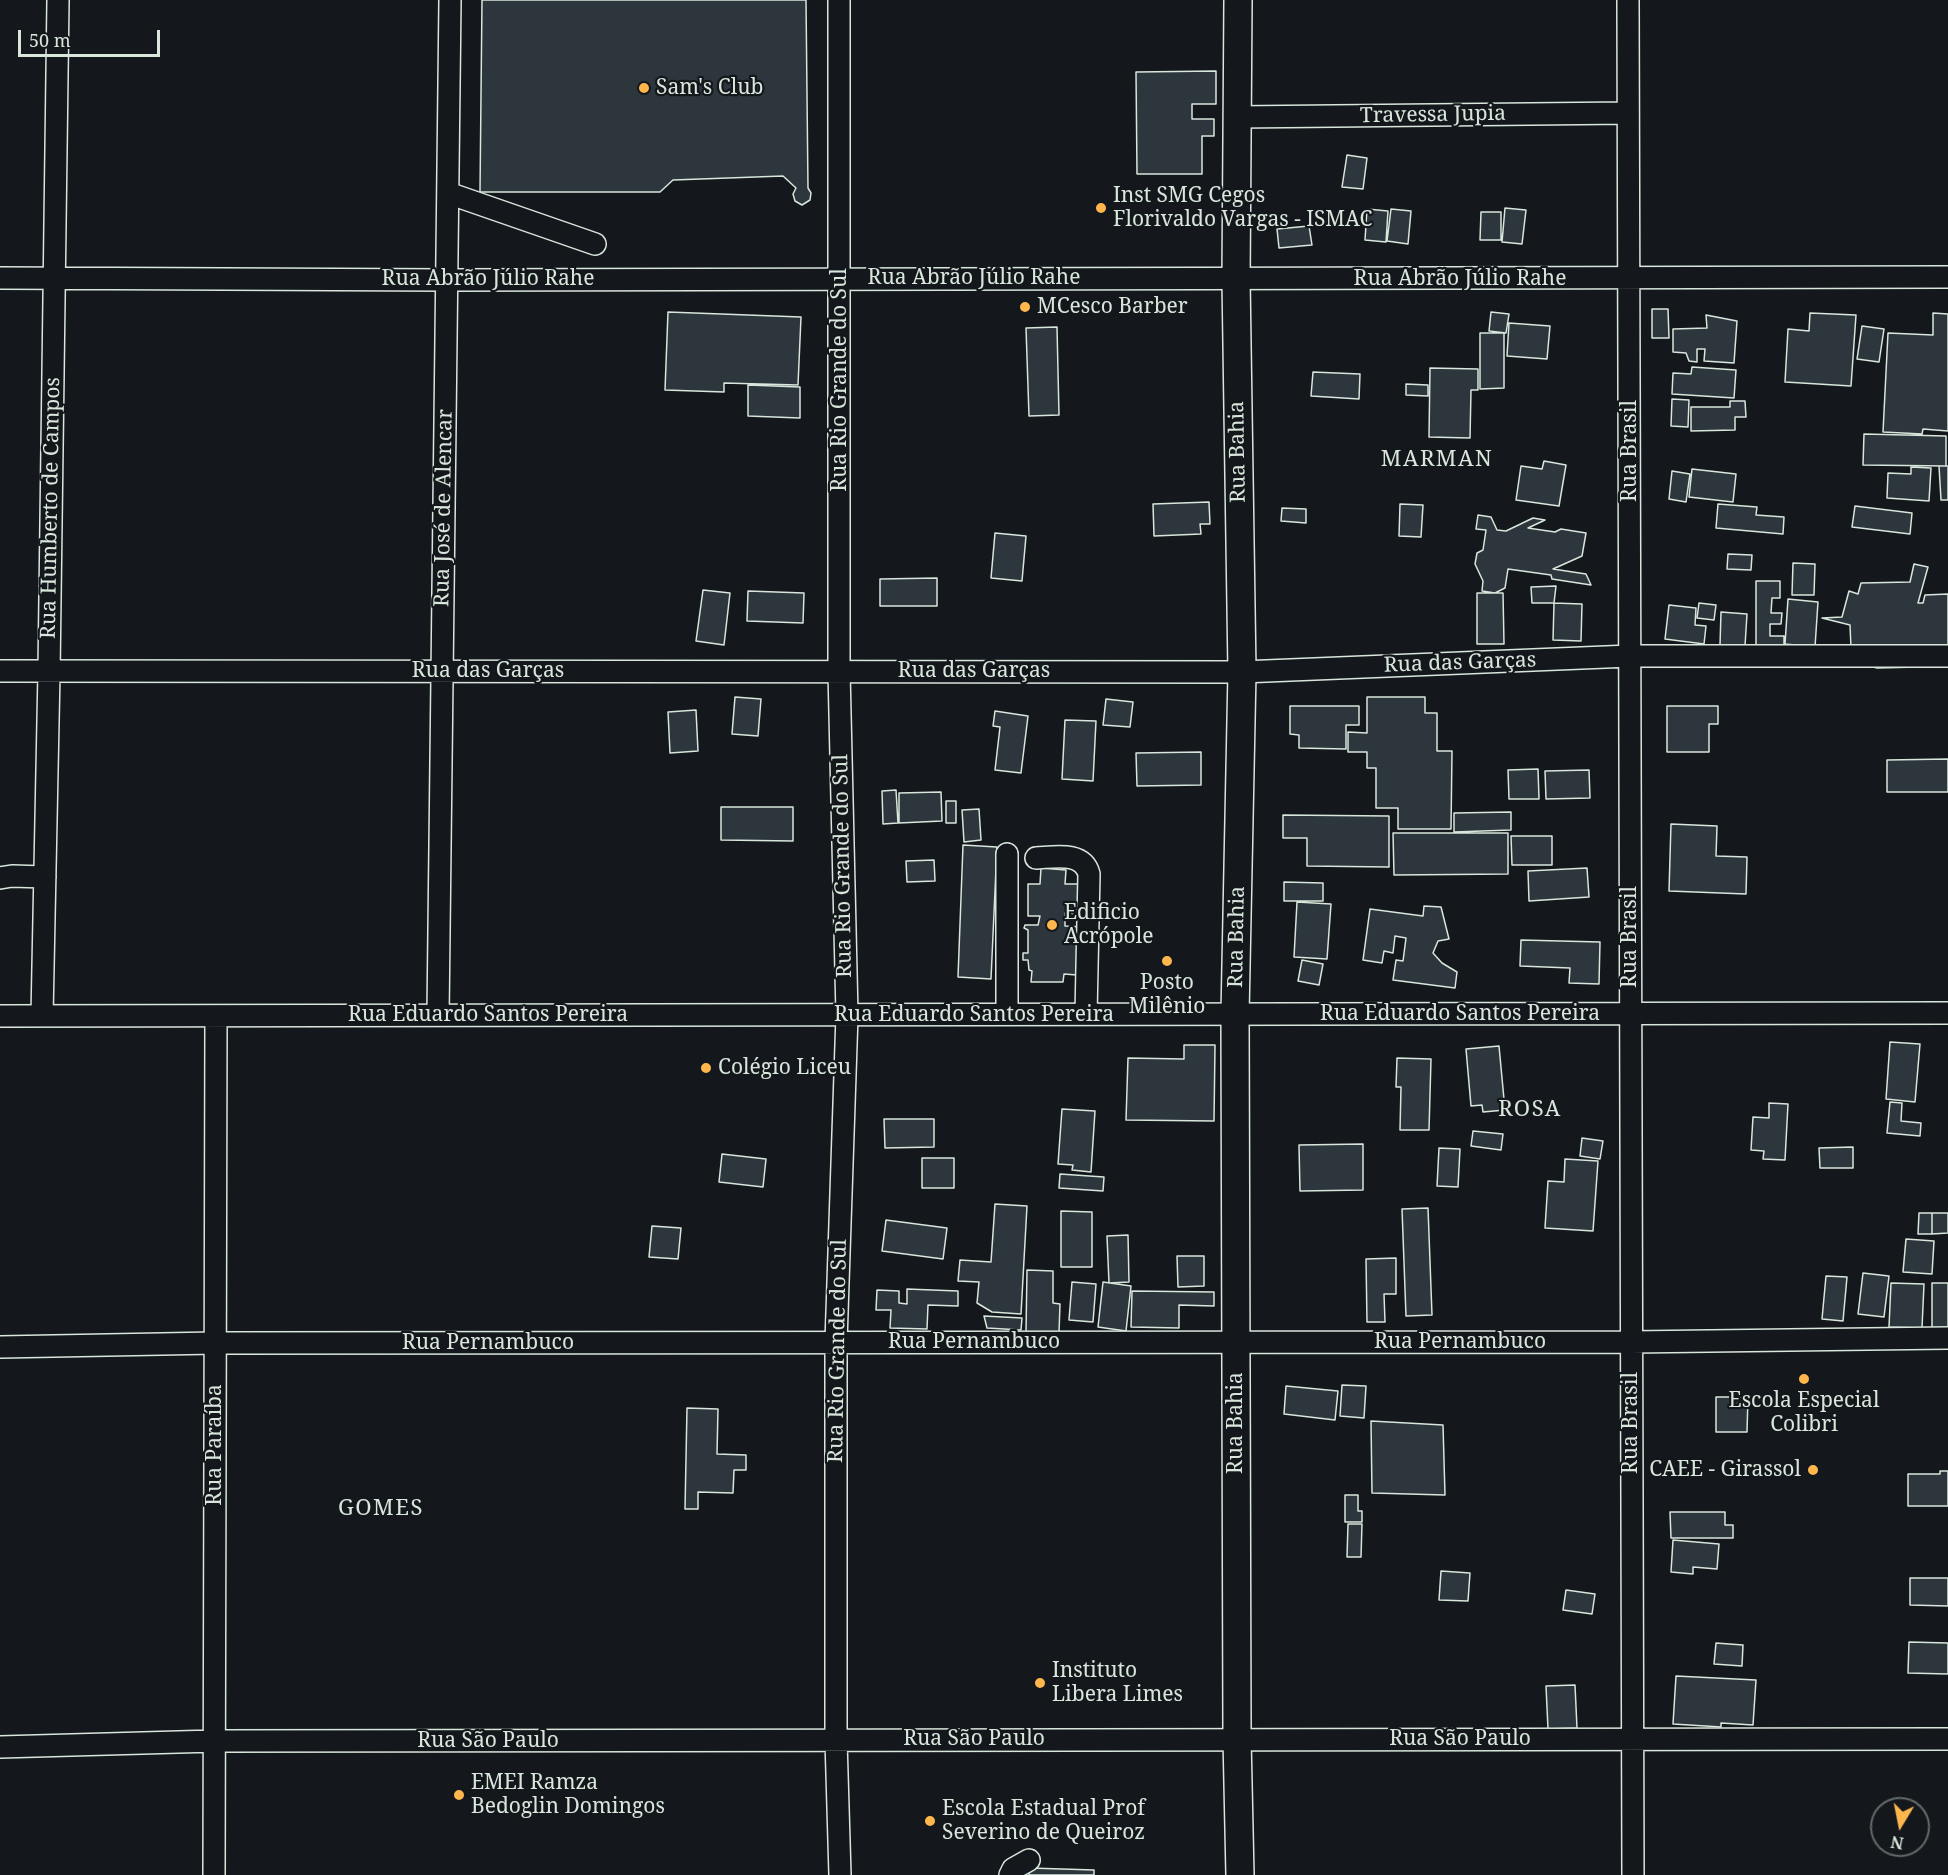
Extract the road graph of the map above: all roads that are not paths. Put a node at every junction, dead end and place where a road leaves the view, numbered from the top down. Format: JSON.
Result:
{"nodes":[{"id":1,"x":58,"y":0,"type":"edge"},
{"id":2,"x":450,"y":0,"type":"edge"},
{"id":3,"x":839,"y":0,"type":"edge"},
{"id":4,"x":1238,"y":0,"type":"edge"},
{"id":5,"x":1628,"y":0,"type":"edge"},
{"id":6,"x":1628,"y":113,"type":"junction"},
{"id":7,"x":1237,"y":117,"type":"junction"},
{"id":8,"x":448,"y":193,"type":"junction"},
{"id":9,"x":595,"y":244,"type":"dead end"},
{"id":10,"x":1948,"y":277,"type":"edge"},
{"id":11,"x":0,"y":278,"type":"edge"},
{"id":12,"x":840,"y":278,"type":"junction"},
{"id":13,"x":54,"y":279,"type":"junction"},
{"id":14,"x":1236,"y":279,"type":"junction"},
{"id":15,"x":1630,"y":279,"type":"junction"},
{"id":16,"x":447,"y":280,"type":"junction"},
{"id":17,"x":1630,"y":656,"type":"junction"},
{"id":18,"x":1948,"y":656,"type":"edge"},
{"id":19,"x":0,"y":671,"type":"edge"},
{"id":20,"x":442,"y":671,"type":"junction"},
{"id":21,"x":839,"y":671,"type":"junction"},
{"id":22,"x":49,"y":672,"type":"junction"},
{"id":23,"x":1242,"y":672,"type":"junction"},
{"id":24,"x":1007,"y":854,"type":"dead end"},
{"id":25,"x":1036,"y":858,"type":"dead end"},
{"id":26,"x":45,"y":877,"type":"junction"},
{"id":27,"x":0,"y":878,"type":"edge"},
{"id":28,"x":1631,"y":1013,"type":"junction"},
{"id":29,"x":1948,"y":1013,"type":"edge"},
{"id":30,"x":1006,"y":1014,"type":"junction"},
{"id":31,"x":1086,"y":1014,"type":"junction"},
{"id":32,"x":1235,"y":1014,"type":"junction"},
{"id":33,"x":847,"y":1015,"type":"junction"},
{"id":34,"x":0,"y":1016,"type":"edge"},
{"id":35,"x":42,"y":1016,"type":"junction"},
{"id":36,"x":216,"y":1016,"type":"junction"},
{"id":37,"x":438,"y":1016,"type":"junction"},
{"id":38,"x":1948,"y":1338,"type":"edge"},
{"id":39,"x":836,"y":1342,"type":"junction"},
{"id":40,"x":1236,"y":1342,"type":"junction"},
{"id":41,"x":1631,"y":1342,"type":"junction"},
{"id":42,"x":215,"y":1343,"type":"junction"},
{"id":43,"x":0,"y":1347,"type":"edge"},
{"id":44,"x":1237,"y":1738,"type":"junction"},
{"id":45,"x":1948,"y":1738,"type":"edge"},
{"id":46,"x":1632,"y":1739,"type":"junction"},
{"id":47,"x":836,"y":1740,"type":"junction"},
{"id":48,"x":214,"y":1742,"type":"junction"},
{"id":49,"x":0,"y":1748,"type":"edge"},
{"id":50,"x":1029,"y":1860,"type":"dead end"},
{"id":51,"x":214,"y":1875,"type":"edge"},
{"id":52,"x":840,"y":1875,"type":"edge"},
{"id":53,"x":1010,"y":1875,"type":"edge"},
{"id":54,"x":1240,"y":1875,"type":"edge"},
{"id":55,"x":1634,"y":1875,"type":"edge"}],
"edges":[{"from":1,"to":13,"type":"street","name":"Rua Humberto de Campos"},
{"from":2,"to":8,"type":"street","name":"Rua José de Alencar"},
{"from":3,"to":12,"type":"street","name":"Rua Rio Grande do Sul"},
{"from":4,"to":7,"type":"main road","name":"Rua Bahia"},
{"from":5,"to":6,"type":"street","name":"Rua Brasil"},
{"from":6,"to":7,"type":"street","name":"Travessa Jupia"},
{"from":6,"to":15,"type":"street","name":"Rua Brasil"},
{"from":7,"to":14,"type":"main road","name":"Rua Bahia"},
{"from":8,"to":9,"type":"street"},
{"from":8,"to":16,"type":"street","name":"Rua José de Alencar"},
{"from":10,"to":15,"type":"street","name":"Rua Abrão Júlio Rahe"},
{"from":11,"to":13,"type":"street","name":"Rua Abrão Júlio Rahe"},
{"from":12,"to":14,"type":"street","name":"Rua Abrão Júlio Rahe"},
{"from":12,"to":16,"type":"street","name":"Rua Abrão Júlio Rahe"},
{"from":12,"to":21,"type":"street","name":"Rua Rio Grande do Sul"},
{"from":13,"to":16,"type":"street","name":"Rua Abrão Júlio Rahe"},
{"from":13,"to":22,"type":"street","name":"Rua Humberto de Campos"},
{"from":14,"to":15,"type":"street","name":"Rua Abrão Júlio Rahe"},
{"from":14,"to":23,"type":"main road","name":"Rua Bahia"},
{"from":15,"to":17,"type":"street","name":"Rua Brasil"},
{"from":16,"to":20,"type":"street","name":"Rua José de Alencar"},
{"from":17,"to":18,"type":"street","name":"Rua das Garças"},
{"from":17,"to":23,"type":"street","name":"Rua das Garças"},
{"from":17,"to":28,"type":"street","name":"Rua Brasil"},
{"from":19,"to":22,"type":"street","name":"Rua das Garças"},
{"from":20,"to":21,"type":"street","name":"Rua das Garças"},
{"from":20,"to":22,"type":"street","name":"Rua das Garças"},
{"from":20,"to":37,"type":"street","name":"Rua José de Alencar"},
{"from":21,"to":23,"type":"street","name":"Rua das Garças"},
{"from":21,"to":33,"type":"street","name":"Rua Rio Grande do Sul"},
{"from":22,"to":26,"type":"street","name":"Rua Humberto de Campos"},
{"from":23,"to":32,"type":"main road","name":"Rua Bahia"},
{"from":24,"to":30,"type":"street"},
{"from":25,"to":31,"type":"street"},
{"from":26,"to":27,"type":"street"},
{"from":26,"to":35,"type":"street","name":"Rua Humberto de Campos"},
{"from":28,"to":29,"type":"street","name":"Rua Eduardo Santos Pereira"},
{"from":28,"to":32,"type":"street","name":"Rua Eduardo Santos Pereira"},
{"from":28,"to":41,"type":"street","name":"Rua Brasil"},
{"from":30,"to":31,"type":"street","name":"Rua Eduardo Santos Pereira"},
{"from":30,"to":33,"type":"street","name":"Rua Eduardo Santos Pereira"},
{"from":31,"to":32,"type":"street","name":"Rua Eduardo Santos Pereira"},
{"from":32,"to":40,"type":"main road","name":"Rua Bahia"},
{"from":33,"to":37,"type":"street","name":"Rua Eduardo Santos Pereira"},
{"from":33,"to":39,"type":"street","name":"Rua Rio Grande do Sul"},
{"from":34,"to":35,"type":"street","name":"Rua Eduardo Santos Pereira"},
{"from":35,"to":36,"type":"street","name":"Rua Eduardo Santos Pereira"},
{"from":36,"to":37,"type":"street","name":"Rua Eduardo Santos Pereira"},
{"from":36,"to":42,"type":"street","name":"Rua Paraíba"},
{"from":38,"to":41,"type":"street","name":"Rua Pernambuco"},
{"from":39,"to":40,"type":"street","name":"Rua Pernambuco"},
{"from":39,"to":42,"type":"street","name":"Rua Pernambuco"},
{"from":39,"to":47,"type":"street","name":"Rua Rio Grande do Sul"},
{"from":40,"to":41,"type":"street","name":"Rua Pernambuco"},
{"from":40,"to":44,"type":"main road","name":"Rua Bahia"},
{"from":41,"to":46,"type":"street","name":"Rua Brasil"},
{"from":42,"to":43,"type":"street","name":"Rua Pernambuco"},
{"from":42,"to":48,"type":"street","name":"Rua Paraíba"},
{"from":44,"to":46,"type":"street","name":"Rua São Paulo"},
{"from":44,"to":47,"type":"street","name":"Rua São Paulo"},
{"from":44,"to":54,"type":"main road","name":"Rua Bahia"},
{"from":45,"to":46,"type":"street","name":"Rua São Paulo"},
{"from":46,"to":55,"type":"street","name":"Rua Brasil"},
{"from":47,"to":48,"type":"street","name":"Rua São Paulo"},
{"from":47,"to":52,"type":"street","name":"Rua Rio Grande do Sul"},
{"from":48,"to":49,"type":"street","name":"Rua São Paulo"},
{"from":48,"to":51,"type":"street","name":"Rua Paraíba"},
{"from":50,"to":53,"type":"street"}]}
